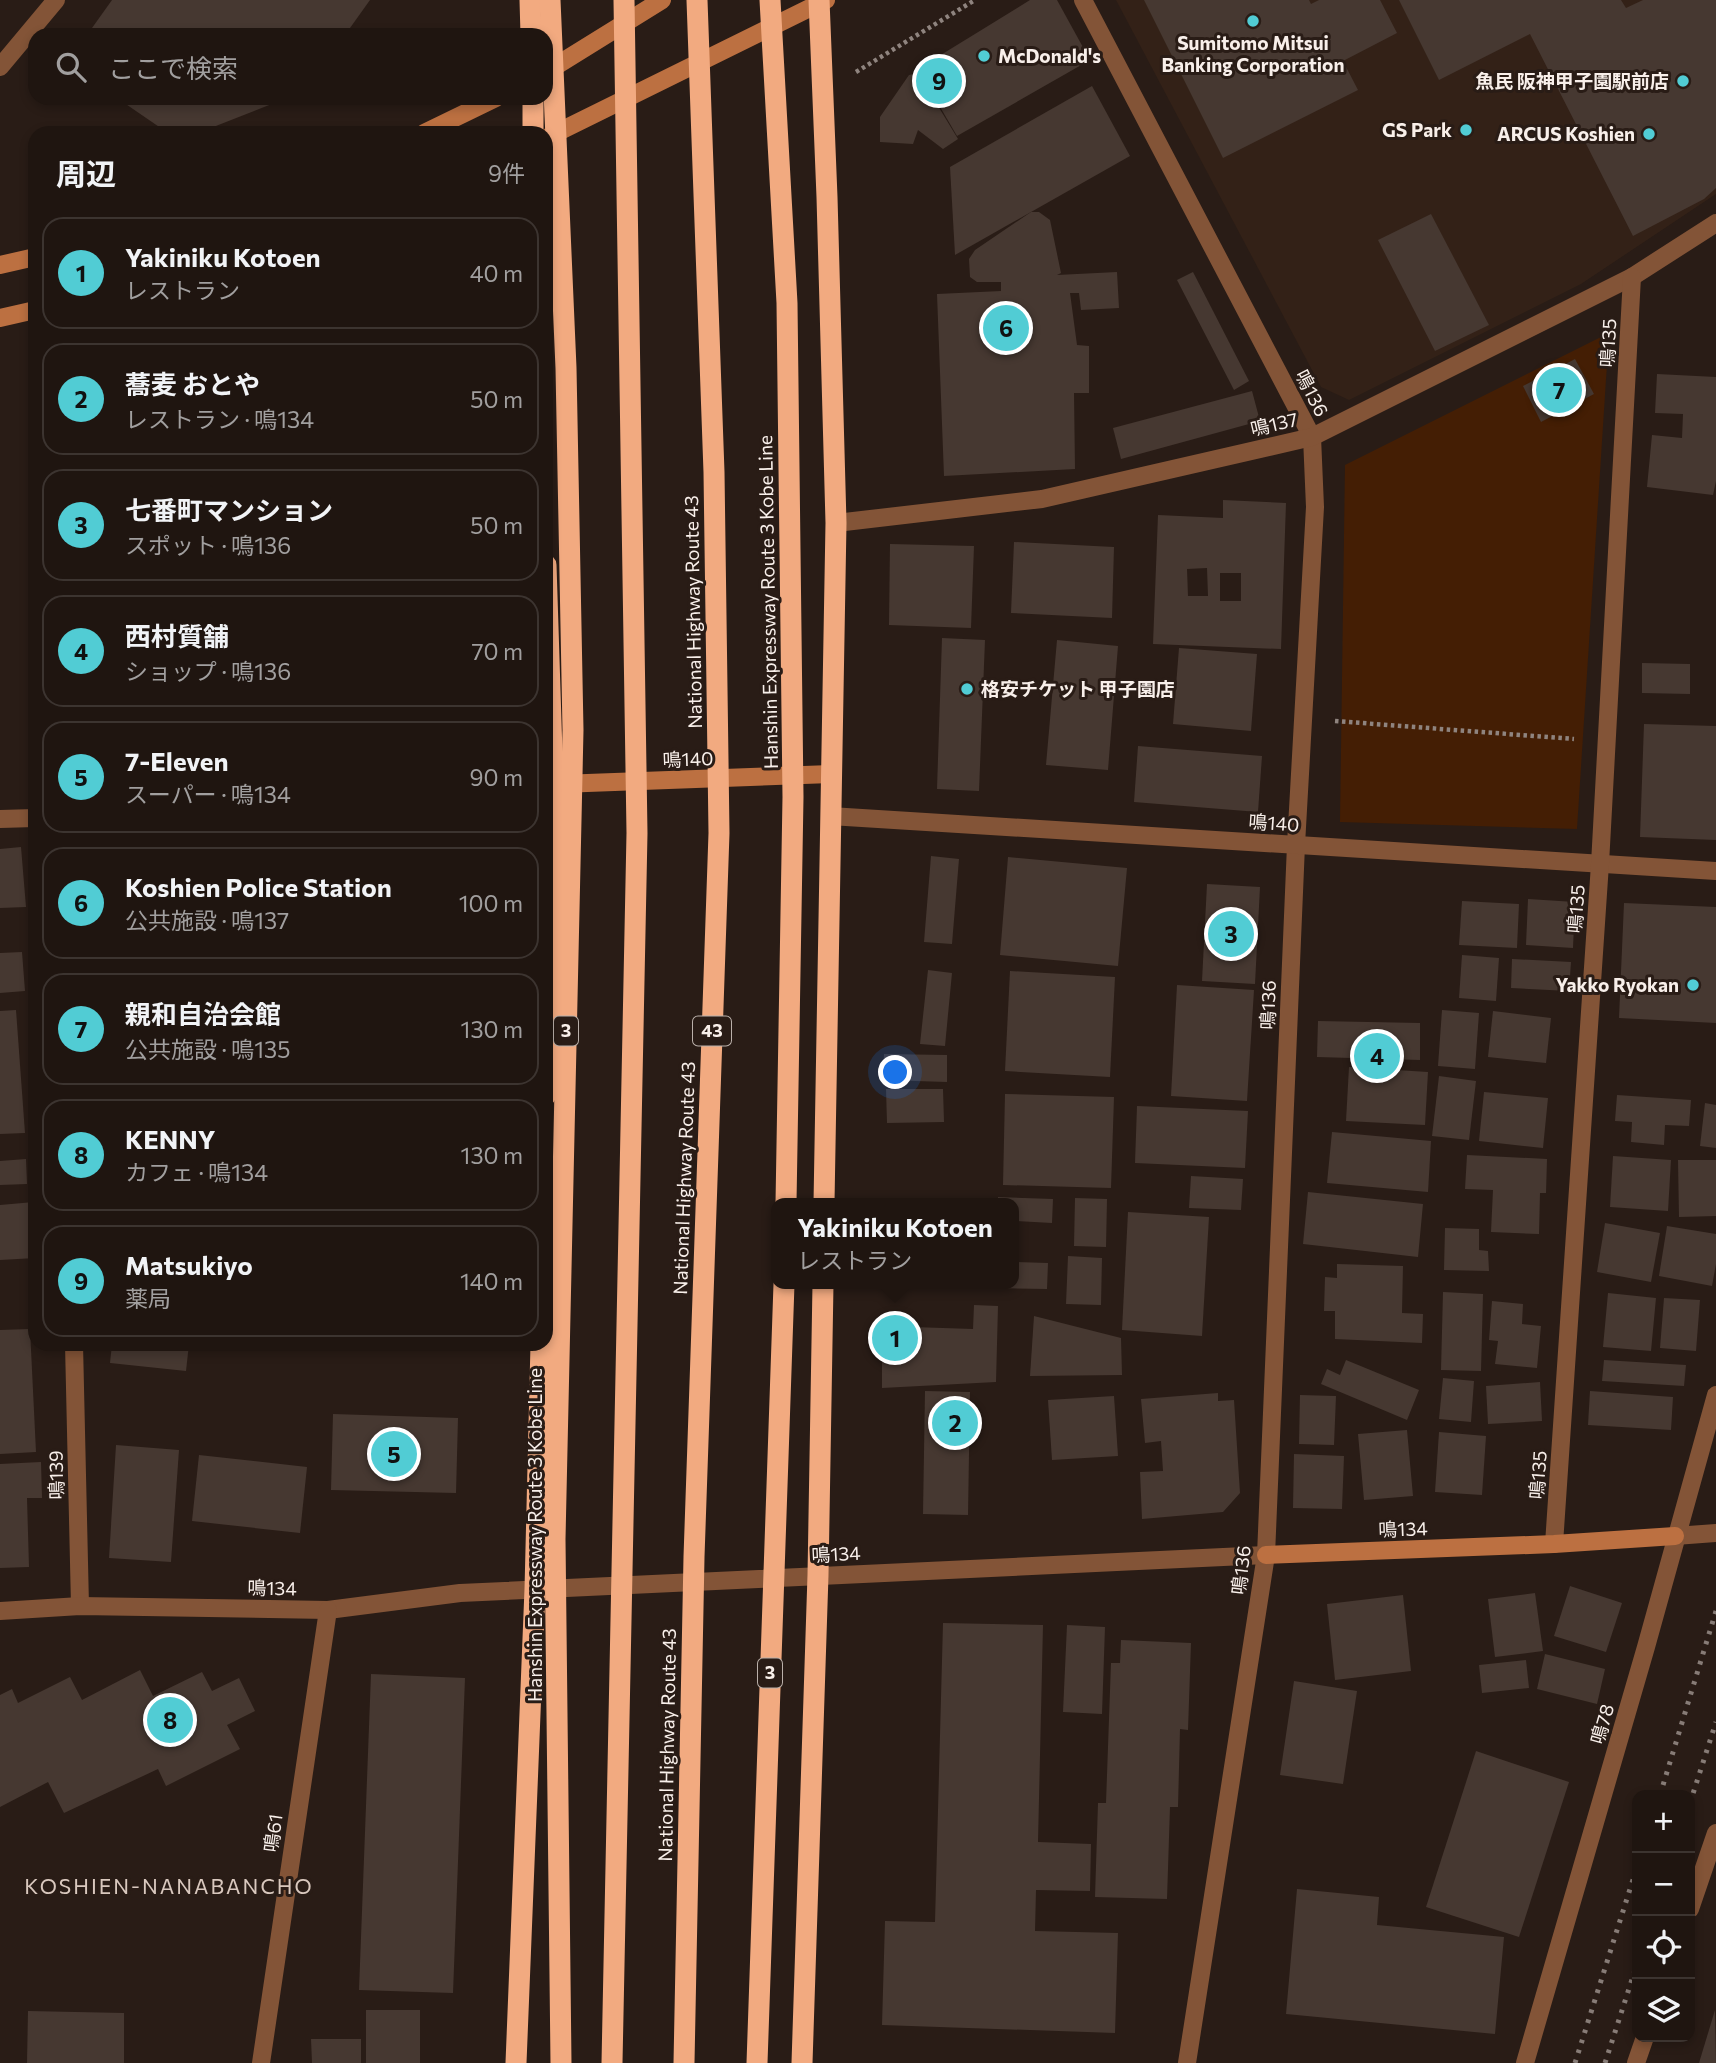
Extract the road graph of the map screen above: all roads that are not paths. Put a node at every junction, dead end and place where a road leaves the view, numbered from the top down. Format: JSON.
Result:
{"nodes":[{"id":1,"x":56,"y":0,"type":"edge"},
{"id":2,"x":530,"y":0,"type":"edge"},
{"id":3,"x":550,"y":0,"type":"edge"},
{"id":4,"x":624,"y":0,"type":"edge"},
{"id":5,"x":662,"y":0,"type":"edge"},
{"id":6,"x":696,"y":0,"type":"edge"},
{"id":7,"x":770,"y":0,"type":"edge"},
{"id":8,"x":1083,"y":0,"type":"edge"},
{"id":9,"x":821,"y":1,"type":"edge"},
{"id":10,"x":33,"y":28,"type":"edge"},
{"id":11,"x":531,"y":28,"type":"edge"},
{"id":12,"x":551,"y":28,"type":"edge"},
{"id":13,"x":28,"y":34,"type":"edge"},
{"id":14,"x":0,"y":67,"type":"edge"},
{"id":15,"x":553,"y":68,"type":"edge"},
{"id":16,"x":553,"y":69,"type":"edge"},
{"id":17,"x":482,"y":105,"type":"edge"},
{"id":18,"x":533,"y":105,"type":"edge"},
{"id":19,"x":438,"y":126,"type":"edge"},
{"id":20,"x":533,"y":126,"type":"edge"},
{"id":21,"x":553,"y":135,"type":"edge"},
{"id":22,"x":1716,"y":223,"type":"edge"},
{"id":23,"x":28,"y":259,"type":"edge"},
{"id":24,"x":0,"y":265,"type":"edge"},
{"id":25,"x":1632,"y":277,"type":"junction"},
{"id":26,"x":28,"y":312,"type":"edge"},
{"id":27,"x":0,"y":318,"type":"edge"},
{"id":28,"x":1312,"y":437,"type":"junction"},
{"id":29,"x":836,"y":523,"type":"junction"},
{"id":30,"x":831,"y":774,"type":"junction"},
{"id":31,"x":553,"y":785,"type":"edge"},
{"id":32,"x":830,"y":816,"type":"junction"},
{"id":33,"x":28,"y":818,"type":"edge"},
{"id":34,"x":0,"y":819,"type":"edge"},
{"id":35,"x":1296,"y":845,"type":"junction"},
{"id":36,"x":1600,"y":864,"type":"junction"},
{"id":37,"x":1716,"y":871,"type":"edge"},
{"id":38,"x":786,"y":1198,"type":"edge"},
{"id":39,"x":824,"y":1198,"type":"edge"},
{"id":40,"x":784,"y":1289,"type":"edge"},
{"id":41,"x":823,"y":1289,"type":"edge"},
{"id":42,"x":74,"y":1351,"type":"edge"},
{"id":43,"x":541,"y":1351,"type":"edge"},
{"id":44,"x":1716,"y":1395,"type":"edge"},
{"id":45,"x":1716,"y":1532,"type":"edge"},
{"id":46,"x":1675,"y":1536,"type":"junction"},
{"id":47,"x":1555,"y":1544,"type":"junction"},
{"id":48,"x":1266,"y":1555,"type":"junction"},
{"id":49,"x":818,"y":1576,"type":"junction"},
{"id":50,"x":535,"y":1589,"type":"junction"},
{"id":51,"x":80,"y":1605,"type":"junction"},
{"id":52,"x":328,"y":1610,"type":"junction"},
{"id":53,"x":0,"y":1611,"type":"edge"},
{"id":54,"x":1716,"y":1835,"type":"edge"},
{"id":55,"x":1695,"y":1895,"type":"edge"},
{"id":56,"x":1644,"y":2042,"type":"edge"},
{"id":57,"x":261,"y":2063,"type":"edge"},
{"id":58,"x":516,"y":2063,"type":"edge"},
{"id":59,"x":561,"y":2063,"type":"edge"},
{"id":60,"x":612,"y":2063,"type":"edge"},
{"id":61,"x":684,"y":2063,"type":"edge"},
{"id":62,"x":757,"y":2063,"type":"edge"},
{"id":63,"x":802,"y":2063,"type":"edge"},
{"id":64,"x":1187,"y":2063,"type":"edge"},
{"id":65,"x":1525,"y":2063,"type":"edge"},
{"id":66,"x":1636,"y":2063,"type":"edge"}],
"edges":[{"from":1,"to":10,"type":"street"},
{"from":2,"to":11,"type":"highway"},
{"from":3,"to":12,"type":"highway","name":"Hanshin Expressway Route 3 Kobe Line","number":"3","bridge":true},
{"from":4,"to":60,"type":"highway","bridge":true},
{"from":5,"to":15,"type":"street"},
{"from":6,"to":61,"type":"highway","name":"National Highway Route 43","number":"43","bridge":true},
{"from":7,"to":38,"type":"highway","name":"Hanshin Expressway Route 3 Kobe Line","bridge":true},
{"from":8,"to":28,"type":"street","name":"鳴136"},
{"from":9,"to":21,"type":"street"},
{"from":9,"to":29,"type":"highway"},
{"from":13,"to":14,"type":"street"},
{"from":16,"to":59,"type":"highway","name":"Hanshin Expressway Route 3 Kobe Line","number":"3","bridge":true},
{"from":17,"to":19,"type":"street"},
{"from":18,"to":20,"type":"highway"},
{"from":22,"to":25,"type":"street","name":"鳴137"},
{"from":23,"to":24,"type":"street"},
{"from":25,"to":28,"type":"street","name":"鳴137"},
{"from":25,"to":36,"type":"street","name":"鳴135"},
{"from":26,"to":27,"type":"street"},
{"from":28,"to":29,"type":"street","name":"鳴137"},
{"from":28,"to":35,"type":"street","name":"鳴136"},
{"from":29,"to":30,"type":"highway"},
{"from":30,"to":31,"type":"street","name":"鳴140"},
{"from":30,"to":32,"type":"highway"},
{"from":32,"to":35,"type":"street","name":"鳴140"},
{"from":32,"to":39,"type":"highway"},
{"from":33,"to":34,"type":"street"},
{"from":35,"to":36,"type":"street","name":"鳴140"},
{"from":35,"to":48,"type":"street","name":"鳴136"},
{"from":36,"to":37,"type":"street","name":"鳴140"},
{"from":36,"to":47,"type":"street","name":"鳴135"},
{"from":40,"to":62,"type":"highway","number":"3","bridge":true},
{"from":41,"to":49,"type":"highway"},
{"from":42,"to":51,"type":"street","name":"鳴139"},
{"from":43,"to":50,"type":"highway"},
{"from":44,"to":46,"type":"street","name":"鳴78"},
{"from":45,"to":46,"type":"street"},
{"from":46,"to":47,"type":"street","name":"鳴134"},
{"from":46,"to":65,"type":"street","name":"鳴78"},
{"from":47,"to":48,"type":"street","name":"鳴134"},
{"from":48,"to":49,"type":"street","name":"鳴134"},
{"from":48,"to":64,"type":"street","name":"鳴136"},
{"from":49,"to":50,"type":"street","name":"鳴134"},
{"from":49,"to":63,"type":"highway"},
{"from":50,"to":52,"type":"street","name":"鳴134"},
{"from":50,"to":58,"type":"highway"},
{"from":51,"to":52,"type":"street","name":"鳴134"},
{"from":51,"to":53,"type":"street","name":"鳴134"},
{"from":52,"to":57,"type":"street","name":"鳴61"},
{"from":54,"to":55,"type":"street"},
{"from":56,"to":66,"type":"street"}]}
